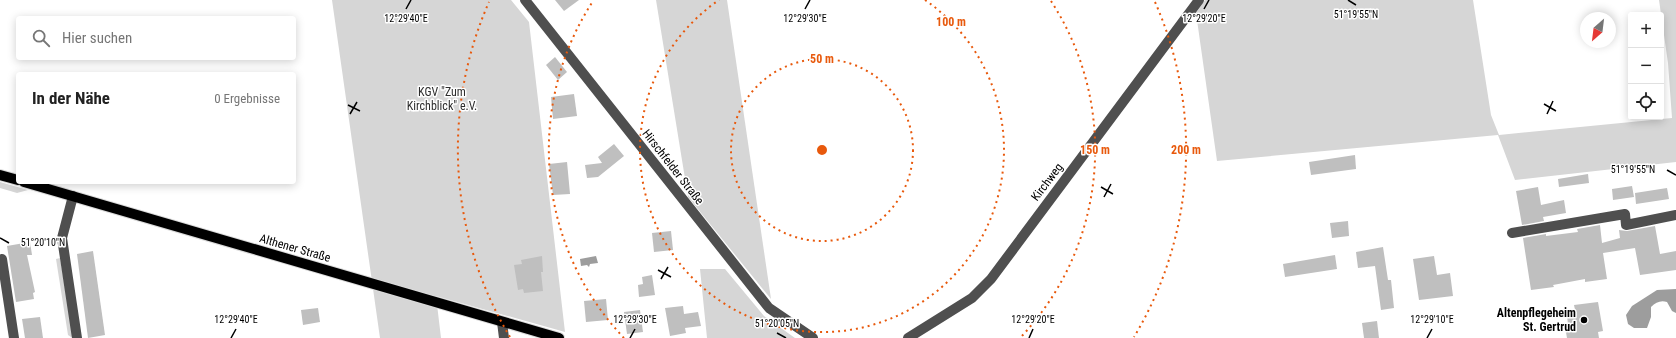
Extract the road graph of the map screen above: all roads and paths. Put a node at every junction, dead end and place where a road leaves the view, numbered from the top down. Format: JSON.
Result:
{"nodes":[{"id":1,"x":525,"y":0,"type":"edge"},
{"id":2,"x":1199,"y":0,"type":"edge"},
{"id":3,"x":0,"y":175,"type":"edge"},
{"id":4,"x":16,"y":179,"type":"edge"},
{"id":5,"x":31,"y":184,"type":"edge"},
{"id":6,"x":73,"y":196,"type":"junction"},
{"id":7,"x":1676,"y":215,"type":"edge"},
{"id":8,"x":1512,"y":233,"type":"dead end"},
{"id":9,"x":2,"y":266,"type":"edge"},
{"id":10,"x":502,"y":322,"type":"junction"},
{"id":11,"x":14,"y":338,"type":"edge"},
{"id":12,"x":77,"y":338,"type":"edge"},
{"id":13,"x":504,"y":338,"type":"edge"},
{"id":14,"x":559,"y":338,"type":"edge"},
{"id":15,"x":813,"y":338,"type":"edge"},
{"id":16,"x":908,"y":338,"type":"edge"}],
"edges":[{"from":1,"to":15,"type":"street","name":"Hirschfelder Straße"},
{"from":2,"to":16,"type":"street","name":"Kirchweg"},
{"from":3,"to":4,"type":"main road"},
{"from":5,"to":6,"type":"main road","name":"Althener Straße"},
{"from":6,"to":10,"type":"main road","name":"Althener Straße"},
{"from":6,"to":12,"type":"street"},
{"from":7,"to":8,"type":"street"},
{"from":9,"to":11,"type":"street"},
{"from":10,"to":13,"type":"street"},
{"from":10,"to":14,"type":"main road","name":"Althener Straße"}]}
